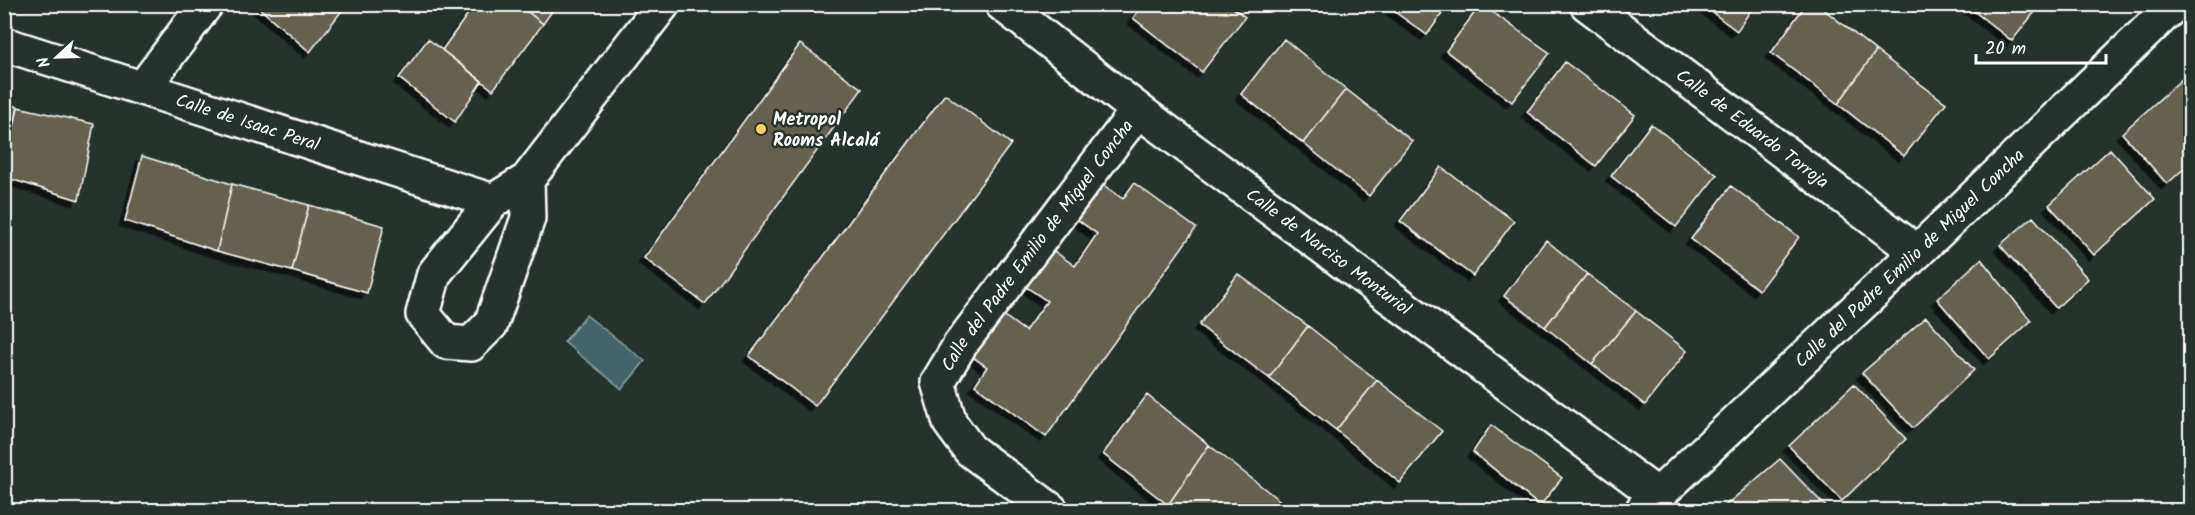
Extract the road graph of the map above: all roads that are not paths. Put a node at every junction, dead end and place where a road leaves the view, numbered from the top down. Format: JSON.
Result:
{"nodes":[{"id":1,"x":206,"y":4,"type":"edge"},
{"id":2,"x":663,"y":4,"type":"edge"},
{"id":3,"x":1002,"y":4,"type":"edge"},
{"id":4,"x":1587,"y":4,"type":"edge"},
{"id":5,"x":2171,"y":6,"type":"edge"},
{"id":6,"x":4,"y":44,"type":"edge"},
{"id":7,"x":143,"y":88,"type":"junction"},
{"id":8,"x":1138,"y":110,"type":"junction"},
{"id":9,"x":527,"y":180,"type":"junction"},
{"id":10,"x":493,"y":201,"type":"junction"},
{"id":11,"x":1917,"y":252,"type":"junction"},
{"id":12,"x":1649,"y":503,"type":"edge"},
{"id":13,"x":1051,"y":510,"type":"edge"}],
"edges":[{"from":1,"to":7,"type":"street"},
{"from":2,"to":9,"type":"street"},
{"from":3,"to":8,"type":"street","name":"Calle de Narciso Monturiol"},
{"from":4,"to":11,"type":"street","name":"Calle de Eduardo Torroja"},
{"from":5,"to":11,"type":"street","name":"Calle del Padre Emilio de Miguel Concha"},
{"from":6,"to":7,"type":"street","name":"Calle de Isaac Peral"},
{"from":7,"to":10,"type":"street","name":"Calle de Isaac Peral"},
{"from":8,"to":12,"type":"street","name":"Calle de Narciso Monturiol"},
{"from":8,"to":13,"type":"street","name":"Calle del Padre Emilio de Miguel Concha"},
{"from":9,"to":10,"type":"street"},
{"from":9,"to":10,"type":"street"},
{"from":11,"to":12,"type":"street","name":"Calle del Padre Emilio de Miguel Concha"}]}
